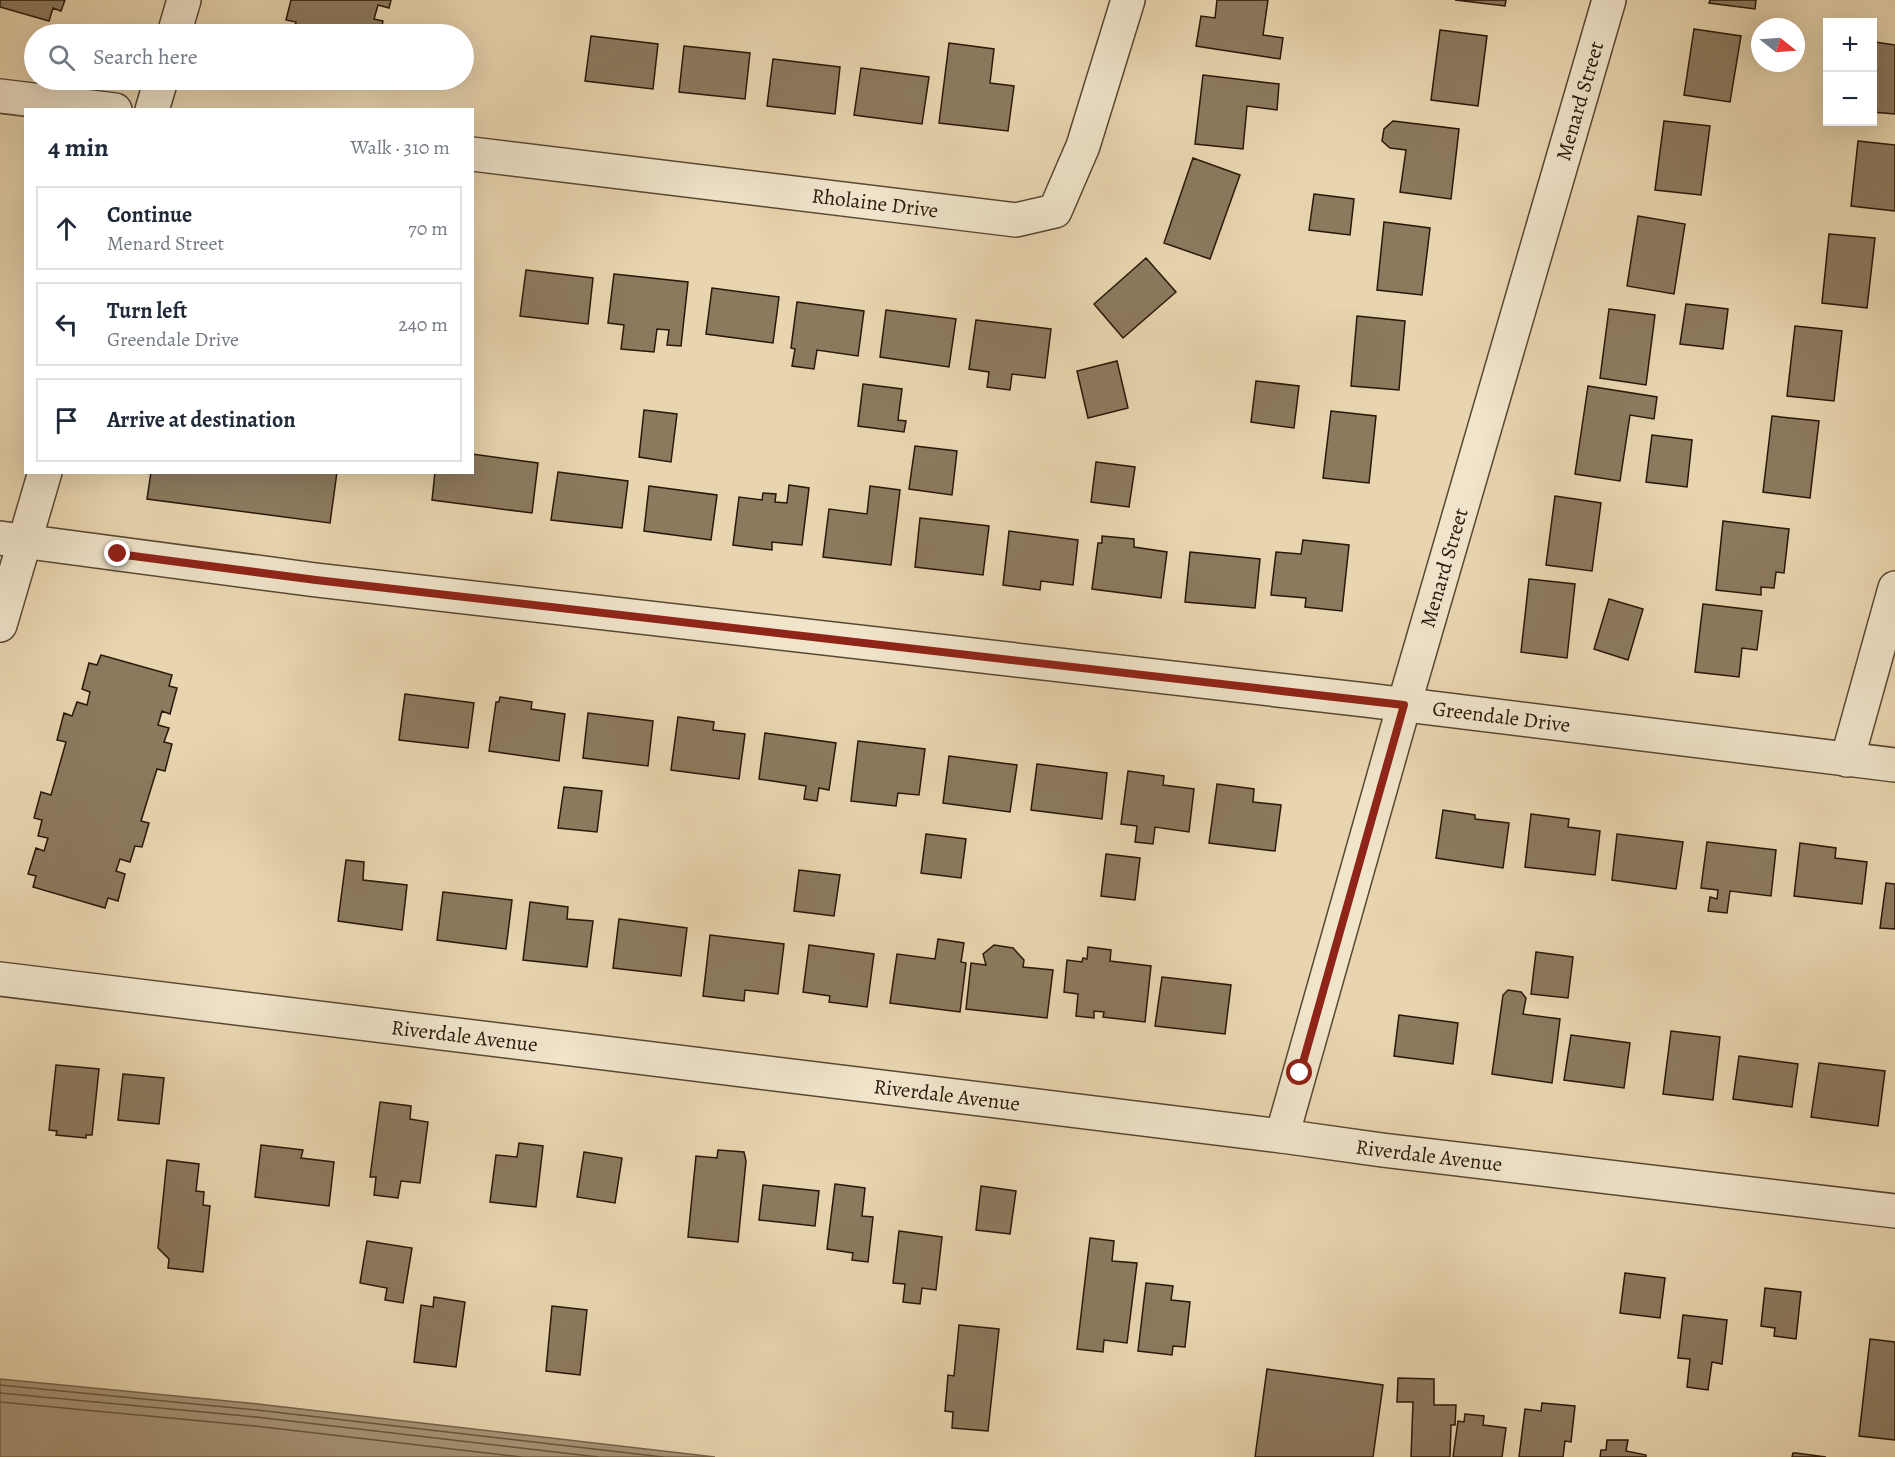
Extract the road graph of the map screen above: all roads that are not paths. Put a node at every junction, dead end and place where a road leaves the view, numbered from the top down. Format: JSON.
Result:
{"nodes":[{"id":1,"x":184,"y":0,"type":"edge"},
{"id":2,"x":1128,"y":0,"type":"edge"},
{"id":3,"x":1609,"y":0,"type":"edge"},
{"id":4,"x":177,"y":24,"type":"edge"},
{"id":5,"x":158,"y":90,"type":"edge"},
{"id":6,"x":0,"y":96,"type":"edge"},
{"id":7,"x":99,"y":108,"type":"edge"},
{"id":8,"x":153,"y":108,"type":"edge"},
{"id":9,"x":474,"y":154,"type":"edge"},
{"id":10,"x":44,"y":474,"type":"edge"},
{"id":11,"x":12,"y":540,"type":"edge"},
{"id":12,"x":1895,"y":588,"type":"edge"},
{"id":13,"x":0,"y":626,"type":"edge"},
{"id":14,"x":1404,"y":705,"type":"junction"},
{"id":15,"x":1847,"y":759,"type":"junction"},
{"id":16,"x":1895,"y":765,"type":"edge"},
{"id":17,"x":0,"y":979,"type":"edge"},
{"id":18,"x":1282,"y":1136,"type":"junction"},
{"id":19,"x":1895,"y":1210,"type":"edge"}],
"edges":[{"from":1,"to":4,"type":"street"},
{"from":2,"to":9,"type":"street","name":"Rholaine Drive"},
{"from":3,"to":14,"type":"street","name":"Menard Street"},
{"from":5,"to":8,"type":"street"},
{"from":6,"to":7,"type":"street"},
{"from":10,"to":11,"type":"street"},
{"from":11,"to":13,"type":"street"},
{"from":11,"to":14,"type":"street","name":"Greendale Drive"},
{"from":12,"to":15,"type":"street"},
{"from":14,"to":15,"type":"street","name":"Greendale Drive"},
{"from":14,"to":18,"type":"street","name":"Menard Street"},
{"from":15,"to":16,"type":"street","name":"Greendale Drive"},
{"from":17,"to":18,"type":"street","name":"Riverdale Avenue"},
{"from":18,"to":19,"type":"street","name":"Riverdale Avenue"}]}
